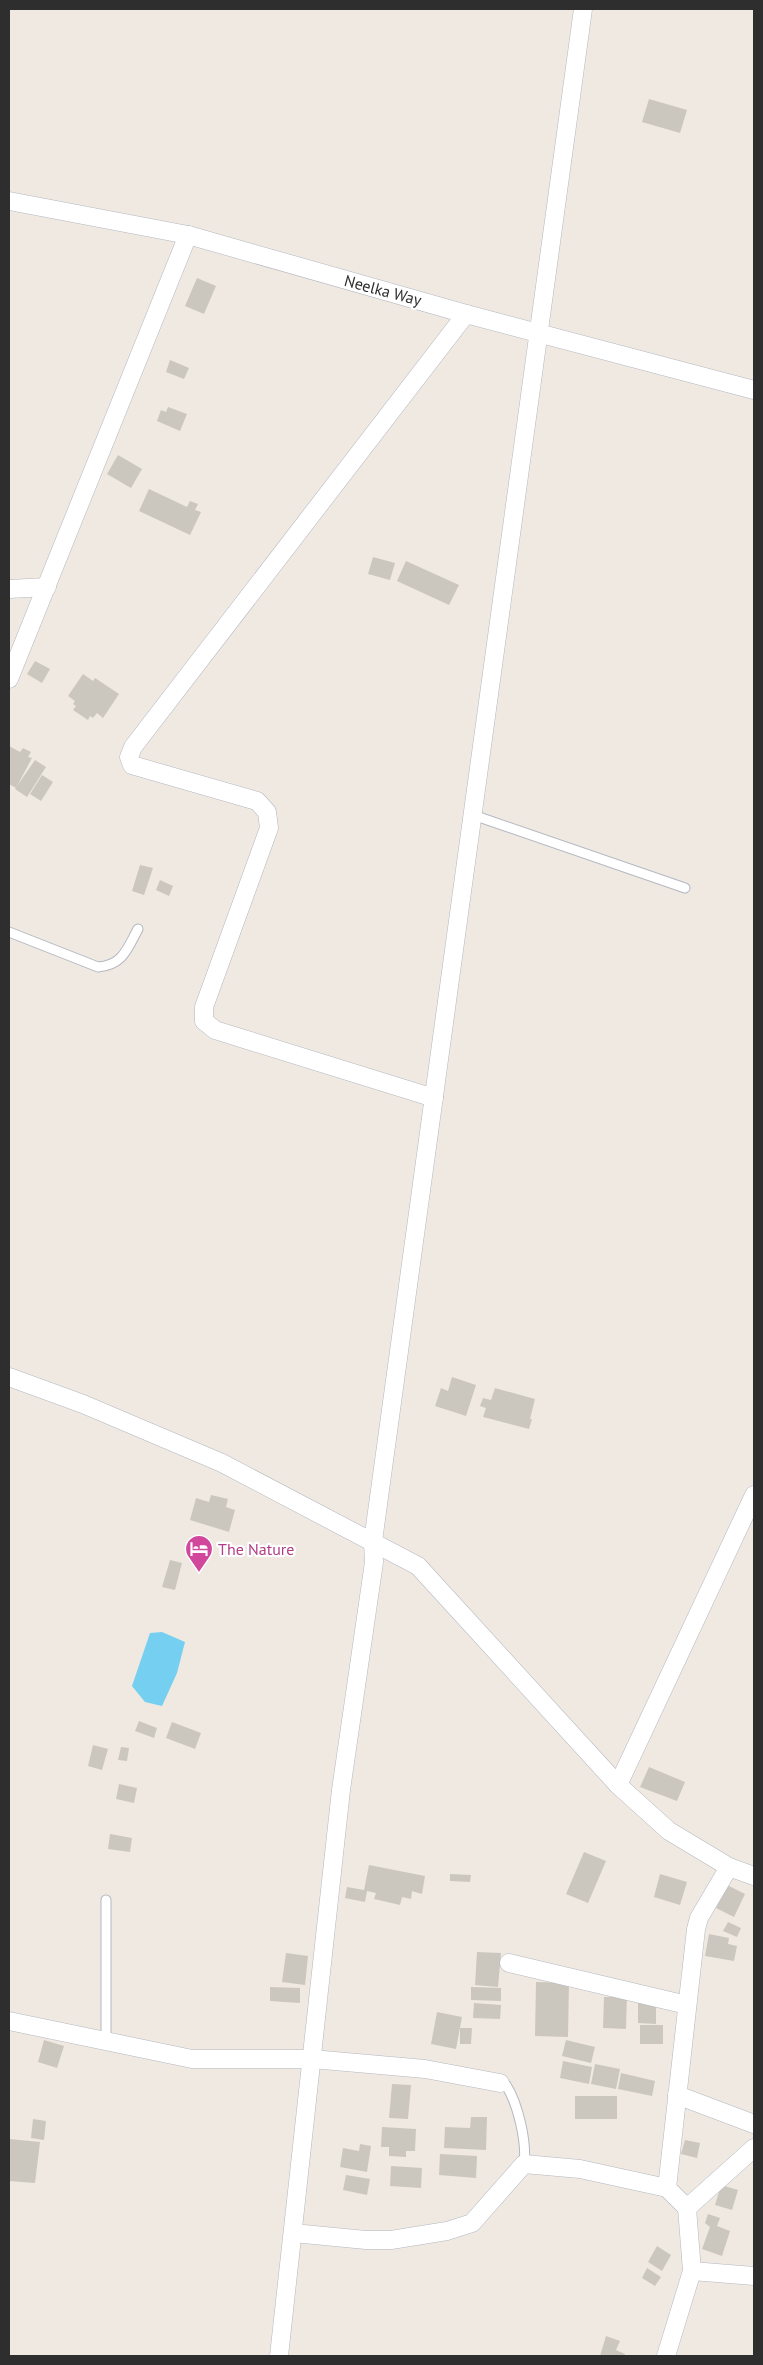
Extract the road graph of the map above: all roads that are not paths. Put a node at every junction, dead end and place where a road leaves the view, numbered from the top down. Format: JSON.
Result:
{"nodes":[{"id":1,"x":583,"y":9,"type":"edge"},
{"id":2,"x":9,"y":201,"type":"edge"},
{"id":3,"x":188,"y":235,"type":"junction"},
{"id":4,"x":466,"y":314,"type":"junction"},
{"id":5,"x":538,"y":332,"type":"junction"},
{"id":6,"x":754,"y":390,"type":"edge"},
{"id":7,"x":47,"y":587,"type":"junction"},
{"id":8,"x":9,"y":589,"type":"edge"},
{"id":9,"x":9,"y":679,"type":"edge"},
{"id":10,"x":473,"y":815,"type":"junction"},
{"id":11,"x":685,"y":888,"type":"dead end"},
{"id":12,"x":138,"y":929,"type":"dead end"},
{"id":13,"x":9,"y":932,"type":"edge"},
{"id":14,"x":434,"y":1098,"type":"junction"},
{"id":15,"x":9,"y":1377,"type":"edge"},
{"id":16,"x":754,"y":1495,"type":"edge"},
{"id":17,"x":374,"y":1541,"type":"junction"},
{"id":18,"x":618,"y":1785,"type":"junction"},
{"id":19,"x":728,"y":1867,"type":"junction"},
{"id":20,"x":754,"y":1876,"type":"edge"},
{"id":21,"x":106,"y":1900,"type":"dead end"},
{"id":22,"x":510,"y":1963,"type":"dead end"},
{"id":23,"x":687,"y":2005,"type":"junction"},
{"id":24,"x":9,"y":2022,"type":"edge"},
{"id":25,"x":106,"y":2043,"type":"junction"},
{"id":26,"x":312,"y":2059,"type":"junction"},
{"id":27,"x":500,"y":2083,"type":"joint"},
{"id":28,"x":677,"y":2095,"type":"junction"},
{"id":29,"x":754,"y":2124,"type":"edge"},
{"id":30,"x":754,"y":2148,"type":"edge"},
{"id":31,"x":524,"y":2164,"type":"junction"},
{"id":32,"x":667,"y":2188,"type":"junction"},
{"id":33,"x":687,"y":2208,"type":"junction"},
{"id":34,"x":294,"y":2233,"type":"junction"},
{"id":35,"x":692,"y":2271,"type":"junction"},
{"id":36,"x":754,"y":2276,"type":"edge"},
{"id":37,"x":279,"y":2356,"type":"edge"},
{"id":38,"x":666,"y":2356,"type":"edge"}],
"edges":[{"from":1,"to":5,"type":"street"},
{"from":2,"to":3,"type":"street","name":"Neelka Way"},
{"from":3,"to":4,"type":"street","name":"Neelka Way"},
{"from":3,"to":7,"type":"street"},
{"from":4,"to":5,"type":"street","name":"Neelka Way"},
{"from":4,"to":14,"type":"street"},
{"from":5,"to":6,"type":"street","name":"Neelka Way"},
{"from":5,"to":10,"type":"street"},
{"from":7,"to":8,"type":"street"},
{"from":7,"to":9,"type":"street"},
{"from":10,"to":11,"type":"lane"},
{"from":10,"to":14,"type":"street"},
{"from":12,"to":13,"type":"lane"},
{"from":14,"to":17,"type":"street"},
{"from":15,"to":17,"type":"street"},
{"from":16,"to":18,"type":"street"},
{"from":17,"to":18,"type":"street"},
{"from":17,"to":26,"type":"street"},
{"from":18,"to":19,"type":"street"},
{"from":19,"to":20,"type":"street"},
{"from":19,"to":23,"type":"street"},
{"from":21,"to":25,"type":"lane"},
{"from":22,"to":23,"type":"street"},
{"from":23,"to":28,"type":"street"},
{"from":24,"to":25,"type":"street"},
{"from":25,"to":26,"type":"street"},
{"from":26,"to":27,"type":"street"},
{"from":26,"to":34,"type":"street"},
{"from":27,"to":31,"type":"lane"},
{"from":28,"to":29,"type":"street"},
{"from":28,"to":32,"type":"street"},
{"from":30,"to":33,"type":"street"},
{"from":31,"to":32,"type":"street"},
{"from":31,"to":34,"type":"street"},
{"from":32,"to":33,"type":"street"},
{"from":33,"to":35,"type":"street"},
{"from":34,"to":37,"type":"street"},
{"from":35,"to":36,"type":"street"},
{"from":35,"to":38,"type":"street"}]}
